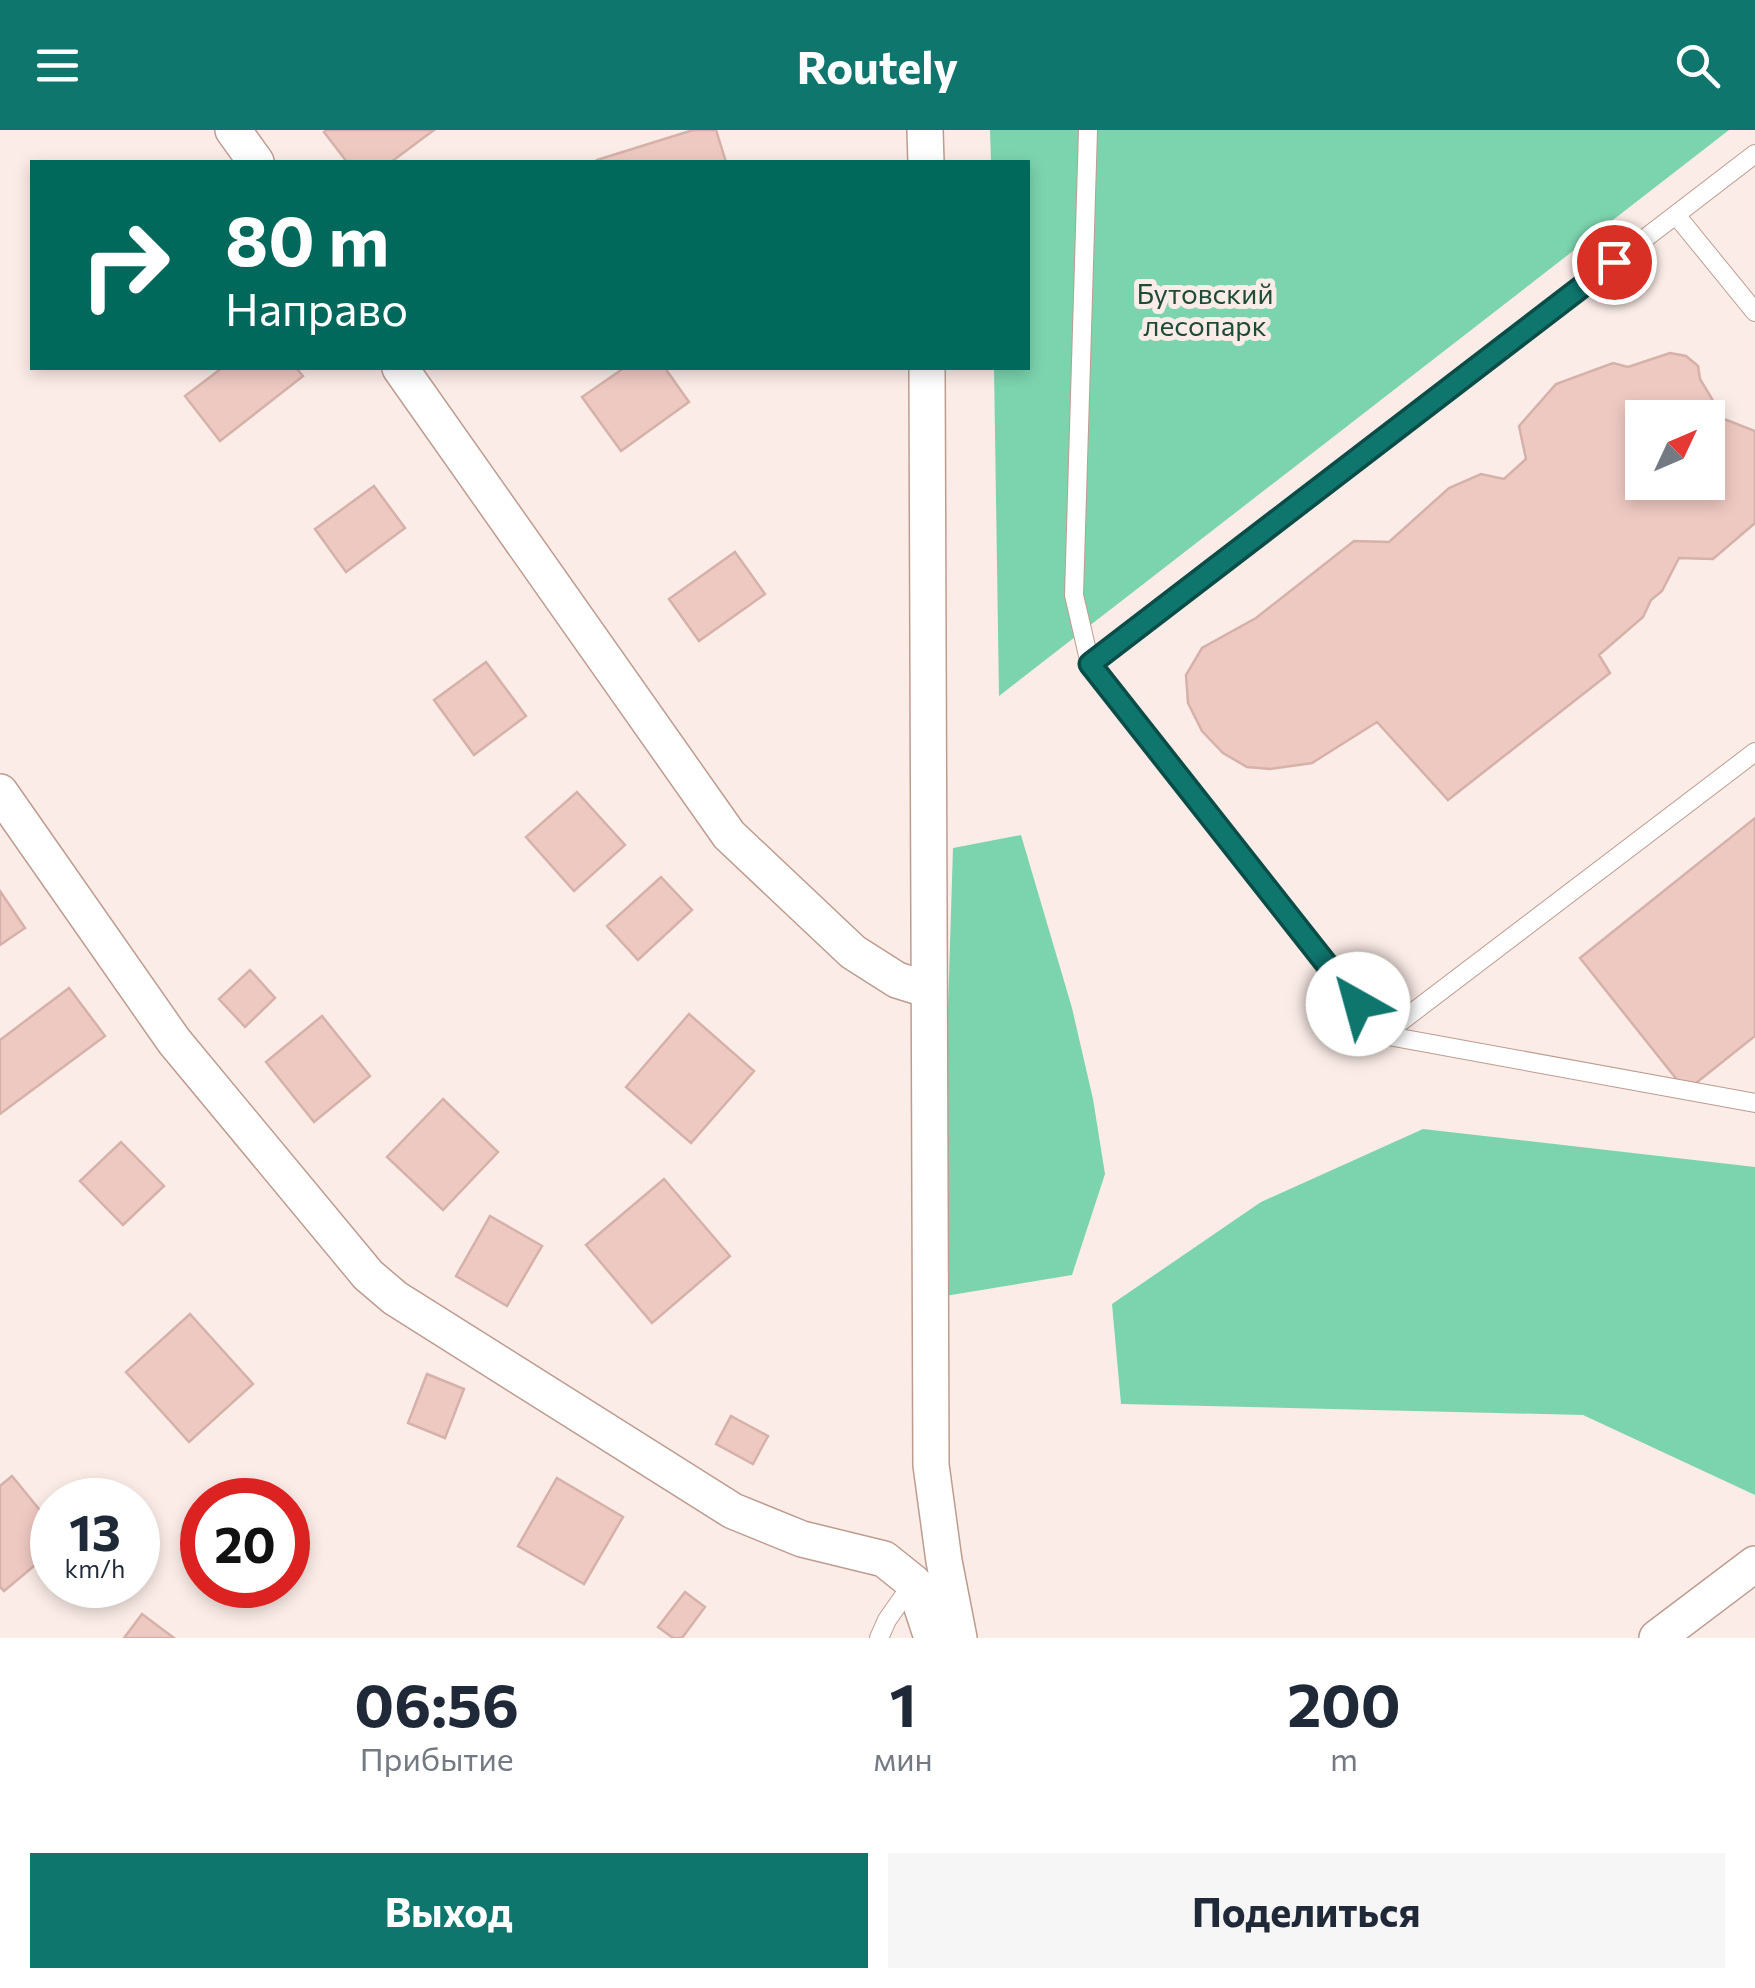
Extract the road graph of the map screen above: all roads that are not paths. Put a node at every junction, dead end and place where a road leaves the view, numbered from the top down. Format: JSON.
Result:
{"nodes":[{"id":1,"x":233,"y":130,"type":"edge"},
{"id":2,"x":925,"y":130,"type":"edge"},
{"id":3,"x":1088,"y":130,"type":"edge"},
{"id":4,"x":1755,"y":154,"type":"edge"},
{"id":5,"x":255,"y":160,"type":"edge"},
{"id":6,"x":926,"y":160,"type":"edge"},
{"id":7,"x":1676,"y":215,"type":"junction"},
{"id":8,"x":1755,"y":312,"type":"edge"},
{"id":9,"x":401,"y":370,"type":"edge"},
{"id":10,"x":927,"y":370,"type":"edge"},
{"id":11,"x":1090,"y":664,"type":"junction"},
{"id":12,"x":1755,"y":752,"type":"edge"},
{"id":13,"x":0,"y":792,"type":"edge"},
{"id":14,"x":929,"y":990,"type":"junction"},
{"id":15,"x":1383,"y":1035,"type":"junction"},
{"id":16,"x":1755,"y":1103,"type":"edge"},
{"id":17,"x":1755,"y":1564,"type":"edge"},
{"id":18,"x":914,"y":1582,"type":"junction"},
{"id":19,"x":879,"y":1638,"type":"edge"},
{"id":20,"x":932,"y":1638,"type":"edge"},
{"id":21,"x":959,"y":1638,"type":"edge"},
{"id":22,"x":1657,"y":1638,"type":"edge"}],
"edges":[{"from":1,"to":5,"type":"street"},
{"from":2,"to":6,"type":"street"},
{"from":3,"to":11,"type":"lane"},
{"from":4,"to":7,"type":"lane"},
{"from":7,"to":8,"type":"lane"},
{"from":7,"to":11,"type":"lane"},
{"from":9,"to":14,"type":"street"},
{"from":10,"to":14,"type":"street"},
{"from":11,"to":15,"type":"lane"},
{"from":12,"to":15,"type":"lane"},
{"from":13,"to":18,"type":"street"},
{"from":14,"to":21,"type":"street"},
{"from":15,"to":16,"type":"lane"},
{"from":17,"to":22,"type":"street"},
{"from":18,"to":19,"type":"lane"},
{"from":18,"to":20,"type":"street"}]}
